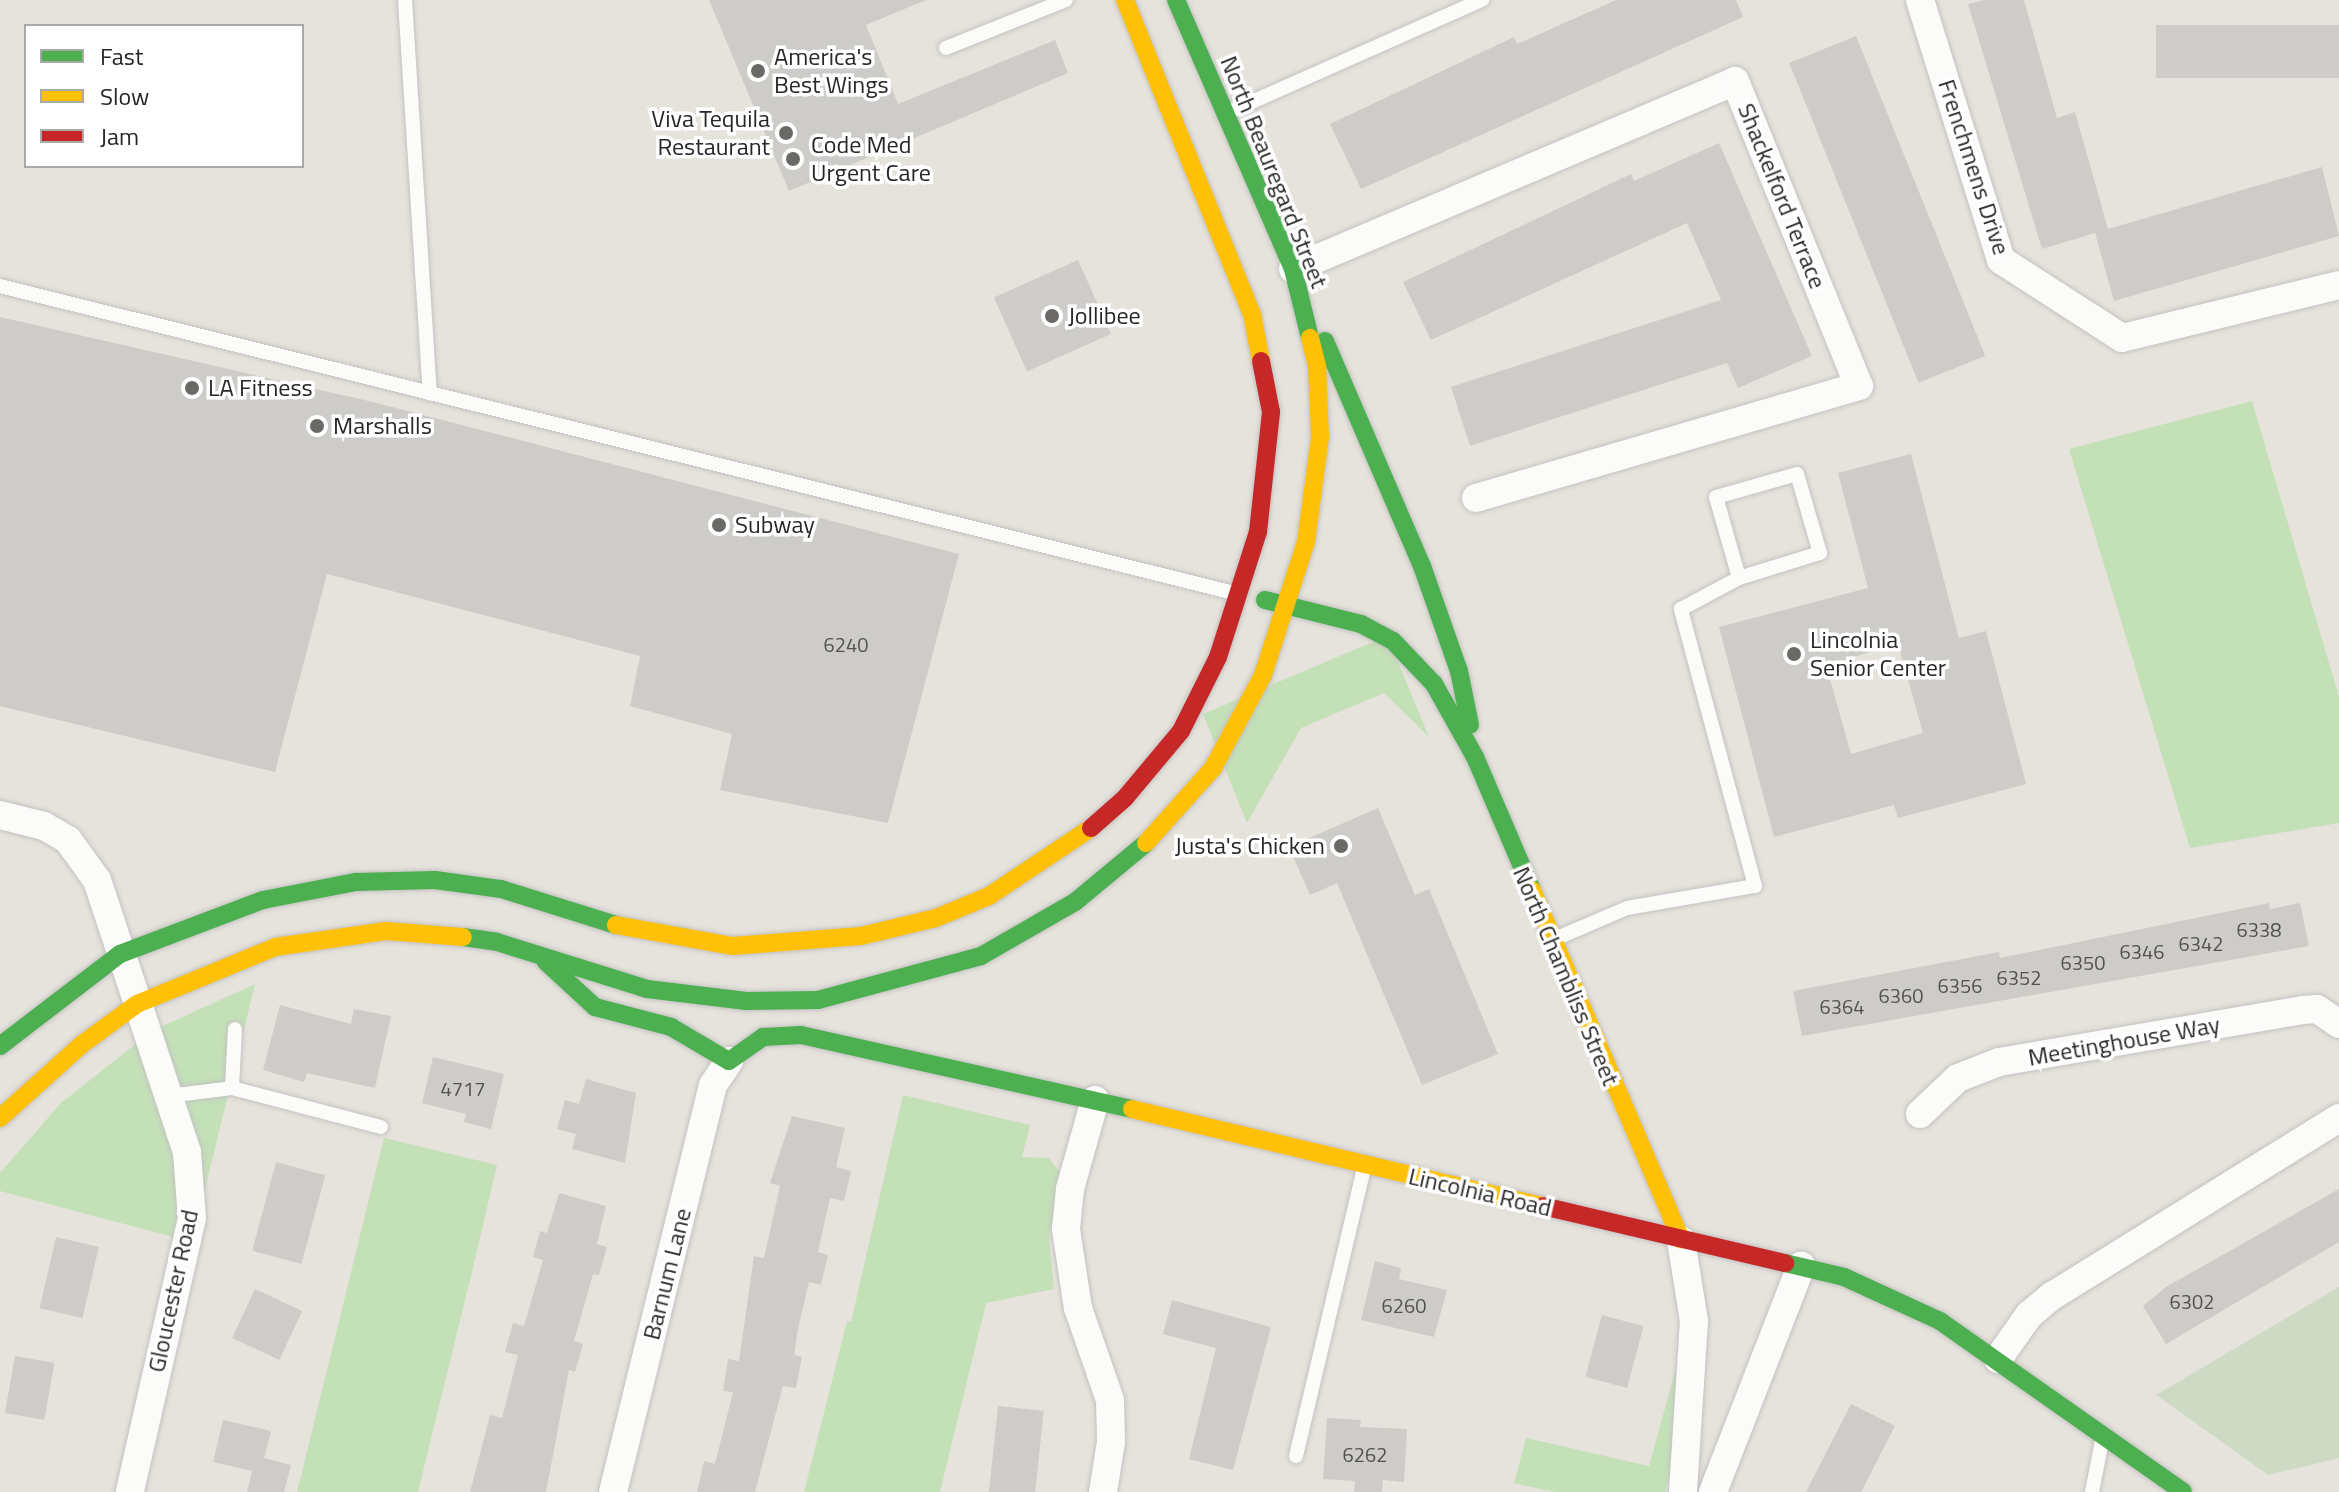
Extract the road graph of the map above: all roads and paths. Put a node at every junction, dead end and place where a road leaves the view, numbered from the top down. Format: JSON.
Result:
{"nodes":[{"id":1,"x":405,"y":0,"type":"edge"},
{"id":2,"x":1066,"y":0,"type":"edge"},
{"id":3,"x":1125,"y":0,"type":"edge"},
{"id":4,"x":1176,"y":0,"type":"edge"},
{"id":5,"x":1482,"y":0,"type":"edge"},
{"id":6,"x":1920,"y":0,"type":"edge"},
{"id":7,"x":946,"y":48,"type":"dead end"},
{"id":8,"x":1225,"y":114,"type":"junction"},
{"id":9,"x":1293,"y":269,"type":"junction"},
{"id":10,"x":2339,"y":285,"type":"edge"},
{"id":11,"x":0,"y":286,"type":"edge"},
{"id":12,"x":430,"y":393,"type":"junction"},
{"id":13,"x":1476,"y":498,"type":"dead end"},
{"id":14,"x":1739,"y":578,"type":"junction"},
{"id":15,"x":1240,"y":594,"type":"junction"},
{"id":16,"x":1289,"y":606,"type":"junction"},
{"id":17,"x":1475,"y":757,"type":"junction"},
{"id":18,"x":0,"y":815,"type":"edge"},
{"id":19,"x":1553,"y":940,"type":"junction"},
{"id":20,"x":120,"y":954,"type":"junction"},
{"id":21,"x":543,"y":959,"type":"junction"},
{"id":22,"x":137,"y":1004,"type":"junction"},
{"id":23,"x":2339,"y":1024,"type":"edge"},
{"id":24,"x":235,"y":1029,"type":"dead end"},
{"id":25,"x":0,"y":1046,"type":"edge"},
{"id":26,"x":729,"y":1061,"type":"junction"},
{"id":27,"x":232,"y":1088,"type":"junction"},
{"id":28,"x":168,"y":1096,"type":"junction"},
{"id":29,"x":1095,"y":1100,"type":"junction"},
{"id":30,"x":1920,"y":1114,"type":"dead end"},
{"id":31,"x":0,"y":1118,"type":"edge"},
{"id":32,"x":2339,"y":1118,"type":"edge"},
{"id":33,"x":381,"y":1127,"type":"dead end"},
{"id":34,"x":1365,"y":1165,"type":"junction"},
{"id":35,"x":1681,"y":1240,"type":"junction"},
{"id":36,"x":1801,"y":1266,"type":"junction"},
{"id":37,"x":1998,"y":1359,"type":"junction"},
{"id":38,"x":2103,"y":1435,"type":"junction"},
{"id":39,"x":1296,"y":1456,"type":"dead end"},
{"id":40,"x":130,"y":1492,"type":"edge"},
{"id":41,"x":613,"y":1492,"type":"edge"},
{"id":42,"x":1103,"y":1492,"type":"edge"},
{"id":43,"x":1683,"y":1492,"type":"edge"},
{"id":44,"x":1713,"y":1492,"type":"edge"},
{"id":45,"x":2092,"y":1492,"type":"edge"},
{"id":46,"x":2183,"y":1492,"type":"edge"}],
"edges":[{"from":1,"to":12,"type":"lane"},
{"from":2,"to":7,"type":"lane"},
{"from":3,"to":15,"type":"main road"},
{"from":4,"to":8,"type":"main road","name":"North Beauregard Street"},
{"from":5,"to":8,"type":"lane"},
{"from":6,"to":10,"type":"street","name":"Frenchmens Drive"},
{"from":8,"to":9,"type":"main road","name":"North Beauregard Street"},
{"from":9,"to":13,"type":"street","name":"Shackelford Terrace"},
{"from":9,"to":16,"type":"main road","name":"North Beauregard Street"},
{"from":9,"to":17,"type":"main road"},
{"from":11,"to":12,"type":"lane"},
{"from":12,"to":15,"type":"lane"},
{"from":14,"to":14,"type":"lane"},
{"from":14,"to":19,"type":"lane"},
{"from":15,"to":16,"type":"main road","name":"North Chambliss Street"},
{"from":15,"to":20,"type":"main road"},
{"from":16,"to":17,"type":"main road","name":"North Chambliss Street"},
{"from":16,"to":21,"type":"main road","name":"North Beauregard Street"},
{"from":17,"to":19,"type":"main road","name":"North Chambliss Street"},
{"from":18,"to":20,"type":"street"},
{"from":19,"to":35,"type":"main road","name":"North Chambliss Street"},
{"from":20,"to":22,"type":"street","name":"Gloucester Road"},
{"from":20,"to":25,"type":"main road"},
{"from":21,"to":22,"type":"main road","name":"North Beauregard Street"},
{"from":21,"to":26,"type":"main road"},
{"from":22,"to":28,"type":"street","name":"Gloucester Road"},
{"from":22,"to":31,"type":"main road","name":"North Beauregard Street"},
{"from":23,"to":30,"type":"street","name":"Meetinghouse Way"},
{"from":24,"to":27,"type":"lane"},
{"from":26,"to":29,"type":"main road","name":"Lincolnia Road"},
{"from":26,"to":41,"type":"street","name":"Barnum Lane"},
{"from":27,"to":28,"type":"lane"},
{"from":27,"to":33,"type":"lane"},
{"from":28,"to":40,"type":"street","name":"Gloucester Road"},
{"from":29,"to":34,"type":"main road","name":"Lincolnia Road"},
{"from":29,"to":42,"type":"street"},
{"from":32,"to":37,"type":"street"},
{"from":34,"to":35,"type":"main road","name":"Lincolnia Road"},
{"from":34,"to":39,"type":"lane"},
{"from":35,"to":36,"type":"main road","name":"Lincolnia Road"},
{"from":35,"to":43,"type":"street","name":"North Chambliss Street"},
{"from":36,"to":37,"type":"main road","name":"Lincolnia Road"},
{"from":36,"to":44,"type":"street"},
{"from":37,"to":38,"type":"main road","name":"Lincolnia Road"},
{"from":38,"to":45,"type":"lane"},
{"from":38,"to":46,"type":"main road","name":"Lincolnia Road"}]}
